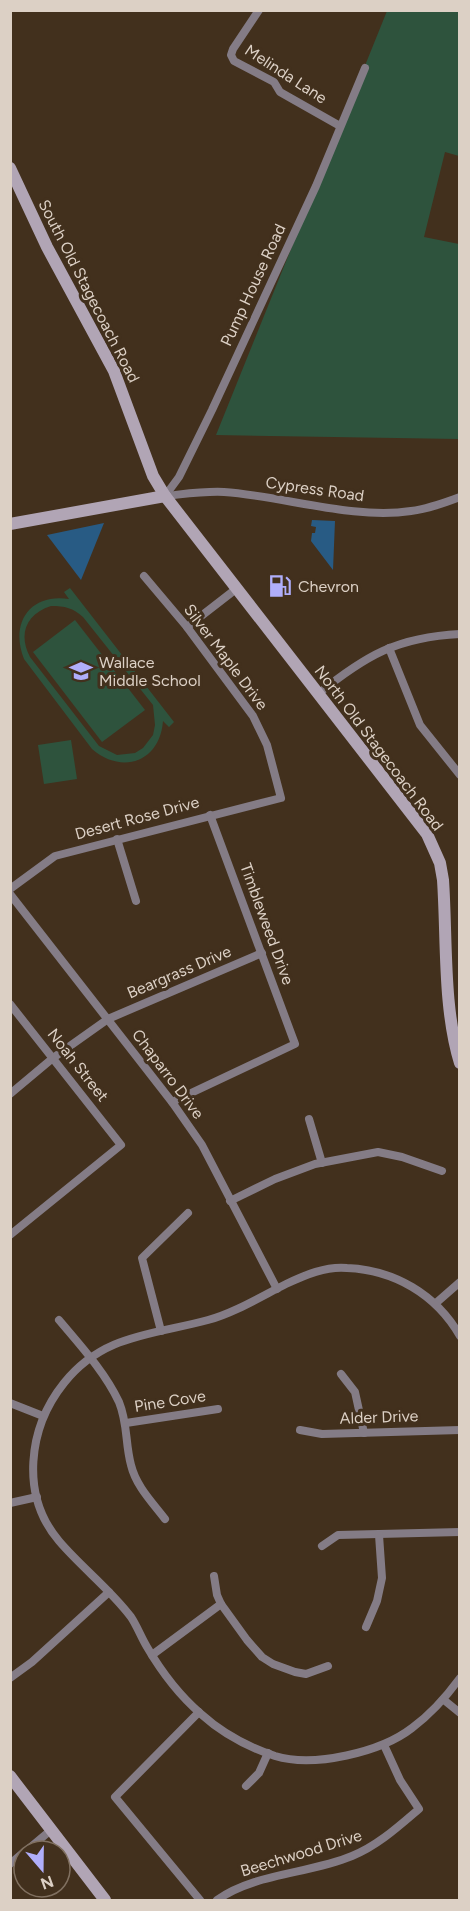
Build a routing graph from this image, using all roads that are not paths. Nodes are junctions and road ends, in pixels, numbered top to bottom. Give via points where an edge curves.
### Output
1 (259, 10) edge
2 (365, 68) dead end
3 (340, 126) junction
4 (10, 168) edge
5 (165, 496) junction
6 (459, 497) edge
7 (10, 524) edge
8 (144, 576) dead end
9 (236, 589) junction
10 (187, 627) junction
11 (459, 634) edge
12 (389, 648) junction
13 (318, 694) junction
14 (459, 775) edge
15 (281, 798) joint
16 (210, 815) junction
17 (117, 839) junction
18 (10, 892) edge
19 (136, 901) dead end
20 (262, 953) junction
21 (10, 1004) edge
22 (108, 1019) junction
23 (53, 1059) junction
24 (459, 1063) edge
25 (10, 1094) edge
26 (172, 1102) junction
27 (309, 1119) dead end
28 (322, 1163) junction
29 (442, 1171) dead end
30 (230, 1201) junction
31 (188, 1213) dead end
32 (10, 1235) edge
33 (459, 1282) edge
34 (277, 1288) junction
35 (436, 1303) junction
36 (59, 1320) dead end
37 (161, 1331) junction
38 (459, 1336) edge
39 (90, 1357) junction
40 (341, 1374) dead end
41 (10, 1403) edge
42 (218, 1409) dead end
43 (43, 1416) junction
44 (126, 1424) junction
45 (300, 1430) dead end
46 (459, 1430) edge
47 (364, 1432) junction
48 (38, 1497) junction
49 (10, 1503) edge
50 (165, 1519) dead end
51 (459, 1532) edge
52 (379, 1535) junction
53 (322, 1546) dead end
54 (214, 1576) dead end
55 (109, 1592) junction
56 (221, 1604) junction
57 (366, 1627) dead end
58 (152, 1655) junction
59 (328, 1666) dead end
60 (10, 1678) edge
61 (459, 1678) edge
62 (444, 1700) junction
63 (199, 1712) junction
64 (459, 1713) edge
65 (384, 1745) junction
66 (268, 1753) junction
67 (10, 1776) edge
68 (246, 1786) dead end
69 (51, 1830) junction
70 (40, 1839) edge
71 (105, 1900) edge
72 (200, 1900) edge
73 (217, 1900) edge

1 - 3 street, Melinda Lane via 232,49 234,61 274,82 280,92
2 - 3 street, Pump House Road
3 - 5 street, Pump House Road via 212,410 179,477
4 - 5 street, South Old Stagecoach Road via 47,247 114,371 153,476
5 - 6 street, Cypress Road via 224,492 380,513 411,512
5 - 7 street
5 - 9 street, North Old Stagecoach Road
8 - 10 street, Silver Maple Drive
9 - 10 street
9 - 13 street, North Old Stagecoach Road
10 - 15 street, Silver Maple Drive via 253,716 267,745
11 - 12 street via 423,638
12 - 13 street via 350,668
12 - 14 street via 420,725
13 - 24 street, North Old Stagecoach Road via 421,825 437,856 443,880 450,1014
15 - 16 street, Desert Rose Drive
16 - 17 street, Desert Rose Drive
16 - 20 street, Timbleweed Drive
17 - 18 street, Desert Rose Drive via 55,856
17 - 19 street
18 - 22 street, Chaparro Drive
20 - 22 street, Beargrass Drive
20 - 26 street, Timbleweed Drive via 295,1044
21 - 23 street, Noah Street
22 - 23 street, Beargrass Drive
22 - 26 street, Chaparro Drive
23 - 25 street
23 - 32 street, Noah Street via 121,1145
26 - 30 street, Chaparro Drive via 202,1145
27 - 28 street
28 - 29 street via 378,1152
28 - 30 street via 275,1179
30 - 34 street, Chaparro Drive
31 - 37 street via 142,1258
33 - 35 street
34 - 35 street via 310,1273 345,1267 409,1284
34 - 37 street via 211,1319
35 - 38 street
36 - 39 street
37 - 39 street via 125,1339
39 - 43 street via 65,1381
39 - 44 street via 118,1401
40 - 47 street via 355,1392
41 - 43 street
42 - 44 street, Pine Cove
43 - 48 street via 32,1479
44 - 50 street via 136,1481
45 - 47 street, Alder Drive via 322,1434
46 - 47 street, Alder Drive
48 - 49 street
48 - 55 street via 42,1513 58,1540
51 - 52 street
52 - 53 street via 338,1535
52 - 57 street via 382,1578
54 - 56 street
55 - 58 street via 132,1618
55 - 60 street
56 - 58 street
56 - 59 street via 254,1649 273,1664 306,1674
58 - 63 street
61 - 62 street
62 - 64 street
62 - 65 street via 412,1729
63 - 66 street via 218,1728
63 - 72 street via 115,1797
65 - 66 street via 352,1755 315,1759
65 - 73 street, Beechwood Drive via 419,1809 373,1846 350,1857 248,1885
66 - 68 street via 259,1773
67 - 69 street
69 - 70 street
69 - 71 street

